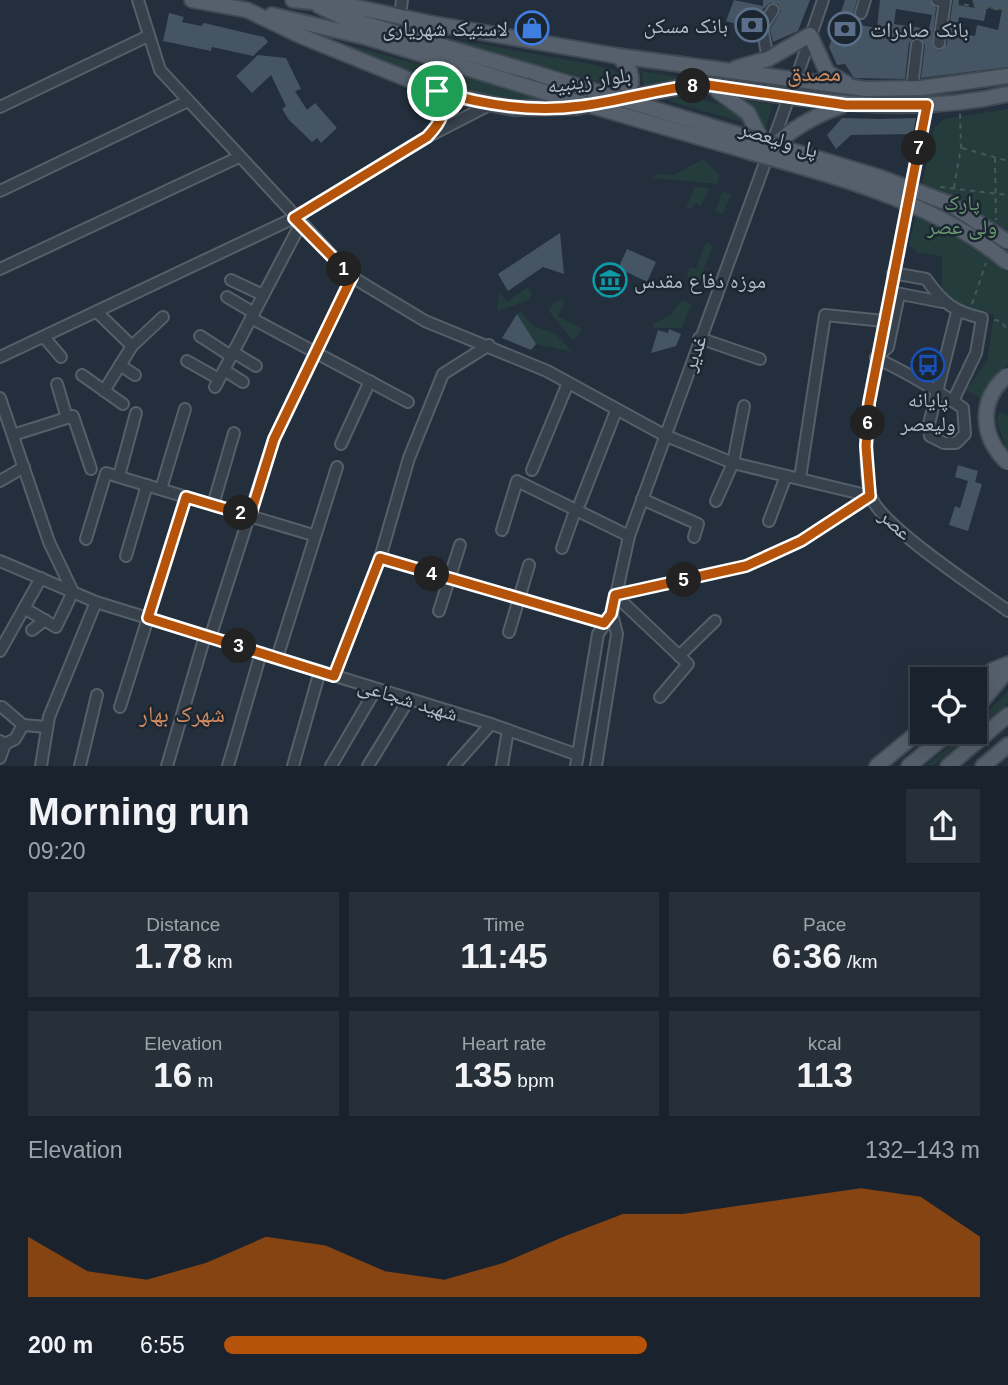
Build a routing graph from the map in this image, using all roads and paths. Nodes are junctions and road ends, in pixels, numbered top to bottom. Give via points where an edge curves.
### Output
1 (138, 0) edge
2 (192, 0) edge
3 (293, 0) edge
4 (402, 0) edge
5 (823, 0) edge
6 (829, 0) edge
7 (865, 0) edge
8 (994, 0) edge
9 (941, 1) edge
10 (313, 3) junction
11 (247, 10) junction
12 (773, 10) dead end
13 (992, 10) junction
14 (1008, 11) edge
15 (861, 13) dead end
16 (400, 16) junction
17 (810, 35) junction
18 (148, 36) junction
19 (939, 43) dead end
20 (917, 45) dead end
21 (618, 56) junction
22 (768, 59) junction
23 (728, 71) junction
24 (1008, 76) edge
25 (796, 79) junction
26 (708, 85) junction
27 (857, 88) junction
28 (912, 89) junction
29 (437, 91) junction
30 (1008, 94) edge
31 (789, 97) junction
32 (188, 101) junction
33 (959, 101) junction
34 (601, 103) junction
35 (491, 104) junction
36 (846, 105) junction
37 (927, 105) junction
38 (0, 107) edge
39 (427, 137) junction
40 (961, 147) junction
41 (767, 151) junction
42 (239, 157) junction
43 (1008, 161) edge
44 (934, 187) dead end
45 (954, 188) junction
46 (0, 191) edge
47 (1008, 195) edge
48 (297, 221) junction
49 (1008, 242) edge
50 (1008, 263) edge
51 (0, 269) edge
52 (893, 273) junction
53 (352, 277) junction
54 (232, 280) dead end
55 (895, 293) junction
56 (263, 295) junction
57 (226, 297) dead end
58 (942, 302) junction
59 (957, 312) junction
60 (98, 313) junction
61 (252, 315) junction
62 (163, 317) dead end
63 (982, 318) junction
64 (884, 321) junction
65 (1008, 330) edge
66 (200, 336) dead end
67 (44, 337) junction
68 (699, 338) junction
69 (489, 345) junction
70 (132, 346) junction
71 (316, 352) junction
72 (232, 354) junction
73 (0, 357) edge
74 (61, 357) dead end
75 (876, 358) junction
76 (760, 359) dead end
77 (187, 361) dead end
78 (120, 365) junction
79 (256, 366) dead end
80 (82, 375) dead end
81 (135, 375) dead end
82 (1008, 375) edge
83 (219, 379) junction
84 (243, 382) dead end
85 (370, 382) junction
86 (568, 383) junction
87 (57, 384) dead end
88 (104, 391) junction
89 (938, 394) junction
90 (0, 401) edge
91 (953, 401) junction
92 (408, 402) dead end
93 (123, 404) dead end
94 (744, 406) dead end
95 (185, 409) dead end
96 (616, 411) junction
97 (136, 413) dead end
98 (67, 418) junction
99 (234, 433) dead end
100 (13, 435) junction
101 (664, 435) junction
102 (341, 444) dead end
103 (733, 463) junction
104 (1008, 463) edge
105 (23, 467) junction
106 (337, 467) dead end
107 (91, 469) dead end
108 (532, 470) dead end
109 (786, 476) junction
110 (119, 477) junction
111 (800, 478) junction
112 (0, 481) edge
113 (148, 485) junction
114 (162, 489) junction
115 (870, 496) junction
116 (186, 497) junction
117 (642, 499) junction
118 (716, 501) dead end
119 (213, 505) junction
120 (578, 507) junction
121 (250, 516) junction
122 (769, 522) dead end
123 (502, 530) dead end
124 (313, 535) junction
125 (629, 536) junction
126 (694, 537) dead end
127 (86, 539) dead end
128 (460, 545) dead end
129 (562, 548) dead end
130 (126, 556) dead end
131 (380, 558) junction
132 (0, 561) edge
133 (529, 565) dead end
134 (41, 578) junction
135 (449, 579) junction
136 (73, 592) junction
137 (615, 595) junction
138 (519, 597) junction
139 (96, 602) junction
140 (24, 608) junction
141 (439, 611) dead end
142 (1008, 611) edge
143 (148, 618) junction
144 (608, 619) junction
145 (45, 621) junction
146 (715, 621) dead end
147 (32, 630) dead end
148 (509, 632) dead end
149 (208, 637) junction
150 (0, 651) edge
151 (261, 653) junction
152 (679, 656) junction
153 (277, 658) junction
154 (1008, 663) edge
155 (1008, 670) edge
156 (320, 671) junction
157 (987, 675) edge
158 (334, 676) junction
159 (376, 689) junction
160 (97, 695) dead end
161 (987, 695) edge
162 (660, 697) dead end
163 (409, 699) junction
164 (2, 706) dead end
165 (120, 707) dead end
166 (1008, 715) edge
167 (491, 724) junction
168 (23, 725) junction
169 (47, 727) junction
170 (508, 730) junction
171 (910, 739) edge
172 (3, 742) edge
173 (935, 744) edge
174 (1008, 745) edge
175 (0, 758) edge
176 (577, 760) edge
177 (41, 765) edge
178 (80, 765) edge
179 (167, 765) edge
180 (228, 765) edge
181 (293, 765) edge
182 (331, 765) edge
183 (368, 765) edge
184 (454, 765) edge
185 (502, 765) edge
186 (596, 765) edge
187 (877, 765) edge
188 (909, 765) edge
189 (948, 765) edge
190 (984, 765) edge

1 - 18 street
2 - 11 main road, بلوار زینبیه
3 - 10 main road, بلوار زینبیه
4 - 16 street
5 - 17 street
6 - 17 street
7 - 15 street
8 - 13 path
9 - 13 path
9 - 19 street
10 - 16 main road, بلوار زینبیه
10 - 49 main road, پل ولیعصر, bridge via 342,17 879,177 948,203
11 - 29 main road, بلوار زینبیه
11 - 50 main road, پل ولیعصر, bridge via 365,37 884,194 976,238
12 - 22 street via 762,27
13 - 14 path
16 - 21 main road, بلوار زینبیه
17 - 22 main road
17 - 25 street
17 - 27 main road via 827,72
18 - 32 street via 160,70
18 - 38 street
20 - 28 street
21 - 23 main road, بلوار زینبیه
21 - 34 main road via 630,68 631,84
22 - 23 main road
23 - 25 main road, بلوار زینبیه
24 - 28 main road, بلوار زینبیه
25 - 27 main road, بلوار زینبیه
25 - 31 main road
26 - 31 main road, بلوار زینبیه
26 - 34 main road, بلوار زینبیه
26 - 41 main road via 748,113
27 - 28 main road, بلوار زینبیه
29 - 35 main road, بلوار زینبیه
29 - 39 street via 444,109 442,120
30 - 33 main road, بلوار زینبیه
31 - 36 main road, بلوار زینبیه
31 - 41 street, غدیر
32 - 42 street
32 - 46 street
33 - 37 main road, بلوار زینبیه
33 - 40 path
34 - 35 main road, بلوار زینبیه via 537,108
35 - 39 street
36 - 37 main road, بلوار زینبیه
36 - 41 main road via 812,117
37 - 52 street, عصر
39 - 48 street
40 - 43 path
40 - 45 path
41 - 68 street, غدیر
42 - 48 street
42 - 51 street
44 - 45 path
45 - 47 path
48 - 53 street
48 - 56 street
48 - 60 street
52 - 55 street, عصر
52 - 58 street via 926,279
53 - 69 street via 425,321
53 - 71 street
54 - 56 street
55 - 58 street
55 - 64 street, عصر
55 - 75 street via 888,347
56 - 61 street
57 - 61 street
58 - 59 street
59 - 63 street
59 - 89 street
60 - 67 street
60 - 70 street
61 - 71 street
61 - 72 street
62 - 70 street
63 - 65 path via 1000,321
63 - 91 street via 976,353
64 - 75 street, عصر
64 - 111 street via 825,316
66 - 72 street
67 - 73 street
67 - 74 street
68 - 76 street
68 - 101 street, غدیر
69 - 86 street
69 - 131 street via 443,374 409,457
70 - 78 street
71 - 85 street
71 - 121 street via 274,439
72 - 79 street
72 - 83 street
75 - 89 street
75 - 115 street, عصر via 866,446
77 - 83 street
78 - 81 street
78 - 88 street
80 - 88 street
82 - 104 main road, bridge via 990,396 985,417 988,436
83 - 84 street
85 - 92 street
85 - 102 street
86 - 96 street
86 - 108 street
87 - 98 street
88 - 93 street
89 - 91 street
89 - 91 street via 930,436 944,443 956,443 965,434 962,408
90 - 100 street
94 - 103 street
95 - 114 street
96 - 101 street
96 - 120 street
97 - 110 street
98 - 100 street
98 - 107 street via 73,416
99 - 119 street
100 - 105 street
101 - 103 street
101 - 117 street, غدیر
103 - 109 street
103 - 118 street
105 - 112 street
105 - 136 street via 49,542
106 - 124 street
109 - 111 street
109 - 122 street
110 - 113 street
110 - 127 street via 106,472
111 - 115 street
113 - 114 street
113 - 130 street
114 - 116 street
115 - 137 street via 801,541 746,566
115 - 142 street, عصر via 892,524
116 - 119 street
116 - 143 street
117 - 125 street, غدیر
117 - 126 street via 698,524
119 - 121 street
120 - 123 street via 517,481
120 - 125 street
120 - 129 street
121 - 124 street
121 - 149 street
124 - 153 street
125 - 137 street, غدیر
128 - 135 street
131 - 135 street
131 - 158 street
132 - 134 street, شهید شجاعی
133 - 138 street
134 - 136 street, شهید شجاعی
134 - 140 street
135 - 138 street
135 - 141 street
136 - 139 street, شهید شجاعی
136 - 145 street via 56,627
137 - 144 street, غدیر
137 - 152 street
138 - 144 street
138 - 148 street
139 - 143 street, شهید شجاعی
139 - 169 street
140 - 145 street
140 - 150 street
143 - 149 street, شهید شجاعی
143 - 165 street
144 - 176 street via 598,634
144 - 186 street via 617,634
145 - 147 street
146 - 152 street
149 - 151 street, شهید شجاعی
149 - 179 street
151 - 153 street, شهید شجاعی
151 - 180 street
152 - 162 street via 688,664
153 - 156 street, شهید شجاعی
154 - 157 main road
155 - 161 main road
156 - 158 street, شهید شجاعی
156 - 181 street
158 - 159 street, شهید شجاعی
159 - 163 street, شهید شجاعی
159 - 182 street
160 - 178 street
163 - 167 street, شهید شجاعی
163 - 183 street
164 - 168 street
166 - 189 main road
167 - 170 street, شهید شجاعی
167 - 184 street
168 - 169 street
168 - 172 street via 15,738
169 - 177 street
170 - 176 street, شهید شجاعی
170 - 185 street
171 - 187 main road
172 - 175 street
173 - 188 main road
174 - 190 main road

